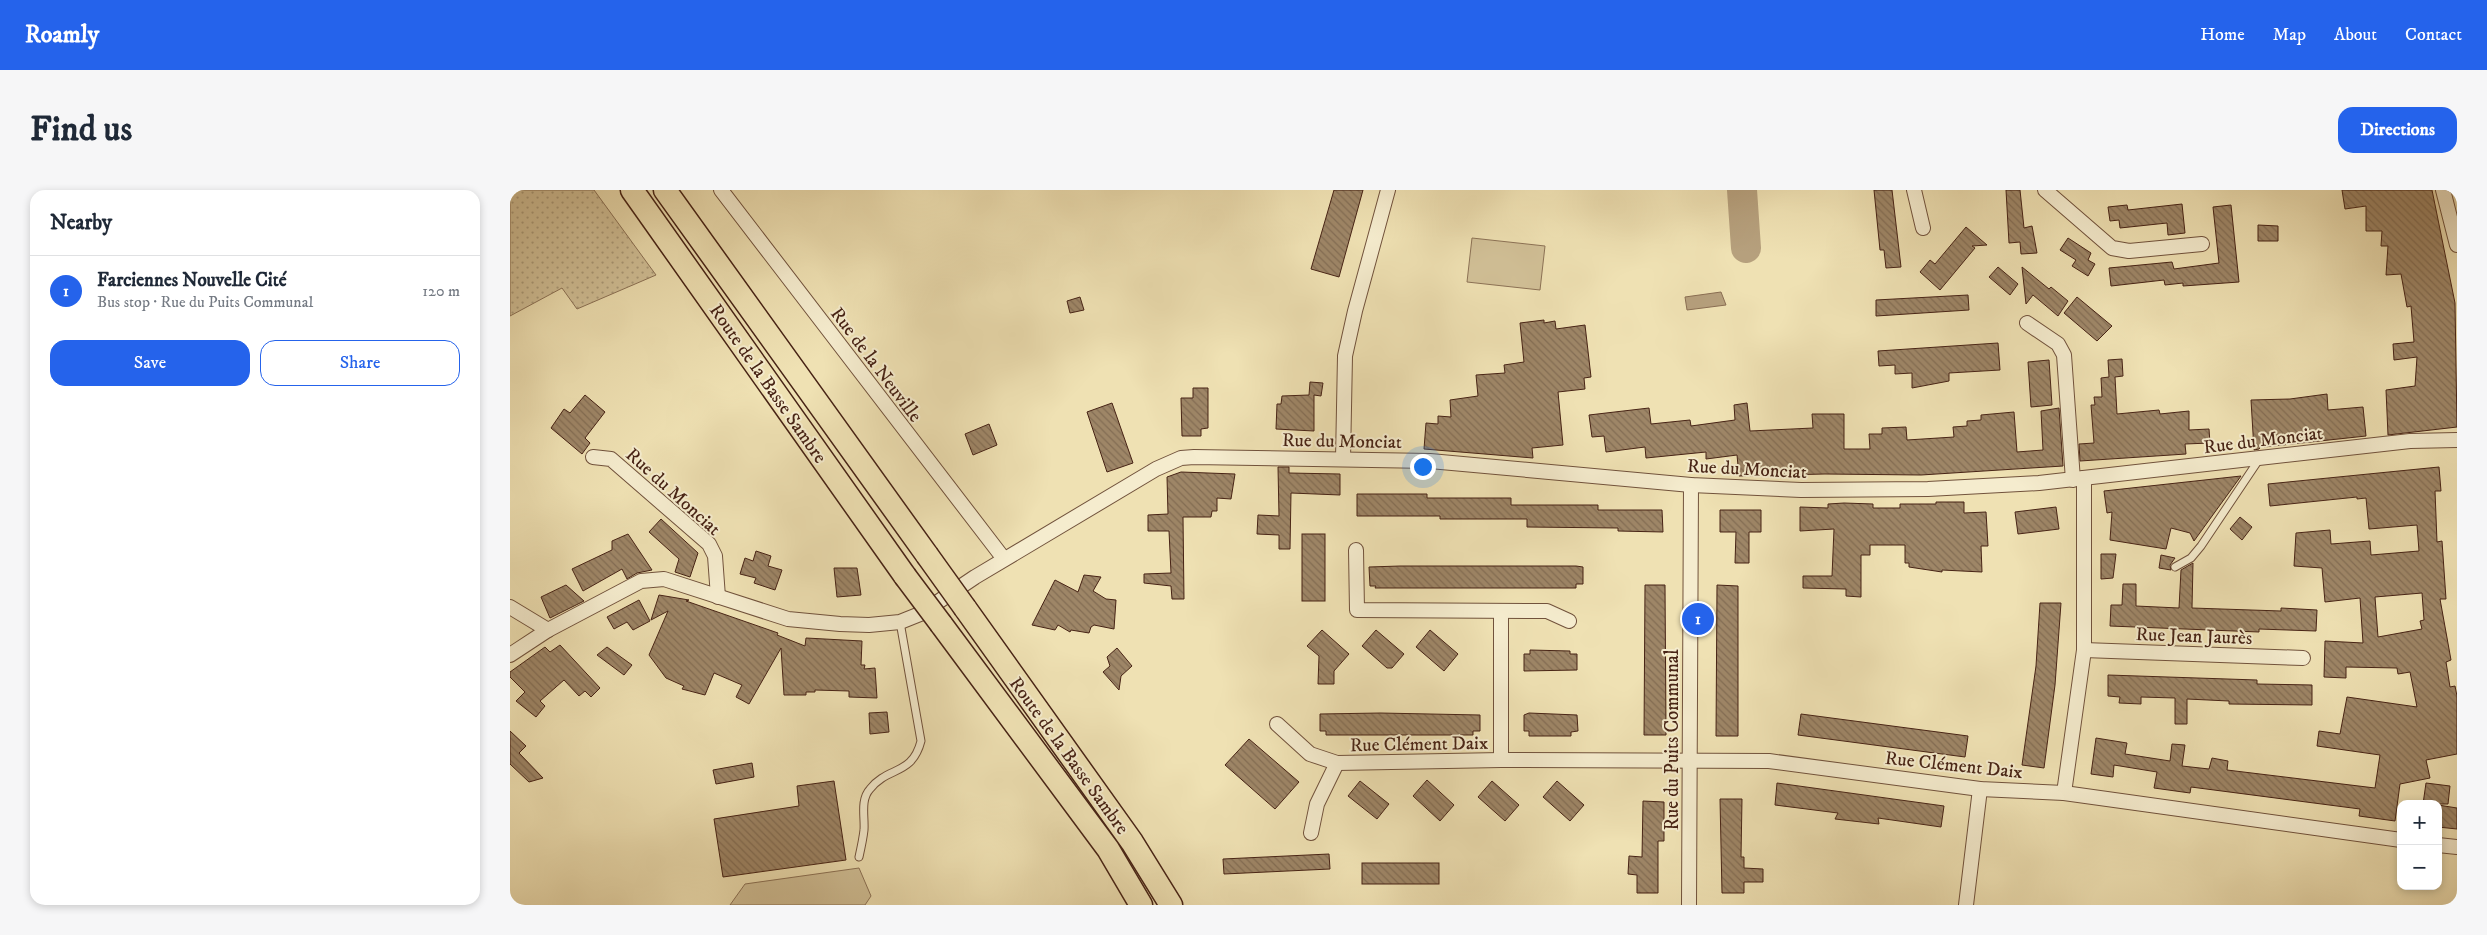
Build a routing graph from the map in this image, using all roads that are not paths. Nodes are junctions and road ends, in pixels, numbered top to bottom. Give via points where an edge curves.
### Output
1 (632, 190) edge
2 (665, 190) edge
3 (722, 190) edge
4 (1388, 190) edge
5 (1914, 190) edge
6 (2045, 190) edge
7 (2444, 190) edge
8 (1923, 228) dead end
9 (2202, 244) dead end
10 (2457, 245) edge
11 (2027, 323) dead end
12 (2457, 440) edge
13 (593, 457) dead end
14 (2261, 457) junction
15 (1343, 458) junction
16 (2079, 479) junction
17 (1691, 485) junction
18 (1356, 550) dead end
19 (1004, 559) junction
20 (2175, 567) dead end
21 (718, 597) junction
22 (510, 606) edge
23 (1501, 611) junction
24 (1569, 621) dead end
25 (900, 622) junction
26 (548, 630) junction
27 (2084, 650) junction
28 (510, 655) edge
29 (2303, 658) dead end
30 (1277, 724) dead end
31 (1501, 760) junction
32 (1690, 762) junction
33 (1337, 763) junction
34 (1980, 789) junction
35 (2064, 793) junction
36 (1310, 833) dead end
37 (2397, 839) edge
38 (2442, 845) edge
39 (2457, 847) edge
40 (859, 857) dead end
41 (1141, 905) edge
42 (1171, 905) edge
43 (1689, 905) edge
44 (1966, 905) edge

1 - 41 highway, Route de la Basse Sambre, bridge via 905,576 1108,849
2 - 42 highway, Route de la Basse Sambre, bridge via 1132,842
3 - 19 street, Rue de la Neuville
4 - 15 street via 1345,356
5 - 8 street
6 - 9 street via 2112,248 2128,251
7 - 10 street
11 - 16 street via 2058,344 2064,355
12 - 14 street, Rue du Monciat via 2410,441
13 - 21 street, Rue du Monciat via 611,459 709,544 714,556
14 - 16 street, Rue du Monciat
14 - 20 lane via 2201,546 2191,558
15 - 17 street, Rue du Monciat via 1430,461
15 - 19 street, Rue du Monciat via 1181,458 1156,469
16 - 17 street, Rue du Monciat via 1919,489 1801,490
16 - 27 street
17 - 32 street, Rue du Puits Communal
18 - 23 street via 1357,610
19 - 25 street, Rue du Monciat via 920,614
21 - 25 street, Rue du Monciat via 788,619 816,623 869,625
21 - 26 street, Rue du Monciat via 664,579 641,581
22 - 26 street
23 - 24 street via 1548,611
23 - 31 street, Rue Clément Daix
25 - 40 lane via 921,741 918,752 908,765 879,780 868,790 863,808 864,830
26 - 28 street, Rue du Monciat
27 - 29 street, Rue Jean Jaurès
27 - 35 street
30 - 33 street, Rue Clément Daix via 1310,754
31 - 32 street, Rue Clément Daix
31 - 33 street, Rue Clément Daix
32 - 34 street, Rue Clément Daix via 1769,760
32 - 43 street, Rue du Puits Communal
33 - 36 street, Rue Clément Daix via 1317,804
34 - 35 street, Rue Clément Daix
34 - 44 street
35 - 37 street, Rue Clément Daix
38 - 39 street

